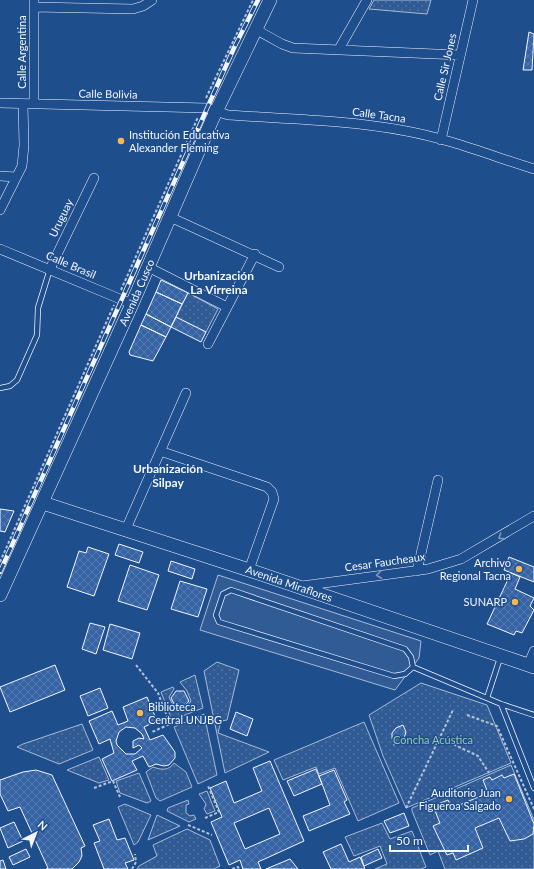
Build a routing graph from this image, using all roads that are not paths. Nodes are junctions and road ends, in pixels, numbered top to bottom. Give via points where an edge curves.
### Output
1 (152, 0) edge
2 (270, 0) edge
3 (367, 0) edge
4 (473, 0) edge
5 (34, 4) edge
6 (255, 29) junction
7 (339, 49) junction
8 (460, 55) junction
9 (0, 103) edge
10 (23, 104) junction
11 (34, 104) junction
12 (216, 111) junction
13 (441, 140) junction
14 (534, 169) edge
15 (0, 176) edge
16 (16, 177) junction
17 (94, 178) dead end
18 (0, 210) edge
19 (170, 217) junction
20 (0, 249) edge
21 (255, 254) junction
22 (148, 267) junction
23 (280, 267) dead end
24 (50, 269) junction
25 (132, 304) junction
26 (227, 307) junction
27 (208, 344) dead end
28 (0, 388) edge
29 (186, 392) dead end
30 (160, 451) junction
31 (438, 480) dead end
32 (43, 503) junction
33 (534, 516) edge
34 (126, 529) junction
35 (250, 570) junction
36 (417, 571) junction
37 (299, 587) junction
38 (3, 591) edge
39 (0, 608) edge
40 (534, 651) edge
41 (501, 656) junction
42 (531, 666) edge
43 (413, 667) junction
44 (487, 698) junction
45 (501, 704) junction
46 (534, 715) edge
47 (534, 788) edge

1 - 5 street via 133,9
2 - 6 main road, Avenida Cusco
3 - 7 street
4 - 8 street, Calle Sir Jones
5 - 11 street, Calle Argentina
6 - 7 street via 293,48
6 - 12 main road, Avenida Cusco
7 - 8 street
8 - 13 street, Calle Sir Jones
9 - 10 street, Calle Bolivia
10 - 11 street, Calle Bolivia
10 - 16 street, Calle Argentina via 22,166
11 - 12 street, Calle Bolivia via 202,108
12 - 13 street, Calle Tacna via 228,115 375,126
12 - 19 main road, Avenida Cusco
13 - 14 street, Calle Tacna
15 - 16 street
16 - 18 street, Calle Argentina
17 - 24 street, Uruguay
19 - 21 street
19 - 22 main road, Avenida Cusco
20 - 24 street, Calle Brasil
21 - 23 street
21 - 26 street
22 - 25 main road, Avenida Cusco
22 - 26 street
24 - 25 street, Calle Brasil
24 - 28 lane via 38,308 36,335 17,380 10,386
25 - 32 main road, Avenida Cusco
26 - 27 street
29 - 30 street
30 - 34 street
30 - 35 street via 267,487 272,492 274,499
31 - 36 street
32 - 34 main road, Avenida Miraflores
32 - 38 main road, Avenida Cusco
33 -> 36 street, Cesar Faucheaux via 461,559
34 - 35 main road, Avenida Miraflores
35 - 37 main road, Avenida Miraflores
36 -> 37 street, Cesar Faucheaux
37 - 41 main road, Avenida Miraflores
38 - 39 main road, Avenida Cusco
40 - 42 street
41 - 42 main road, Avenida Miraflores
41 - 44 lane
43 - 43 lane via 411,657 405,649 231,590 223,594 216,614 219,622 394,676 404,674
43 - 44 lane
44 - 45 lane
45 - 46 lane
45 - 47 lane

